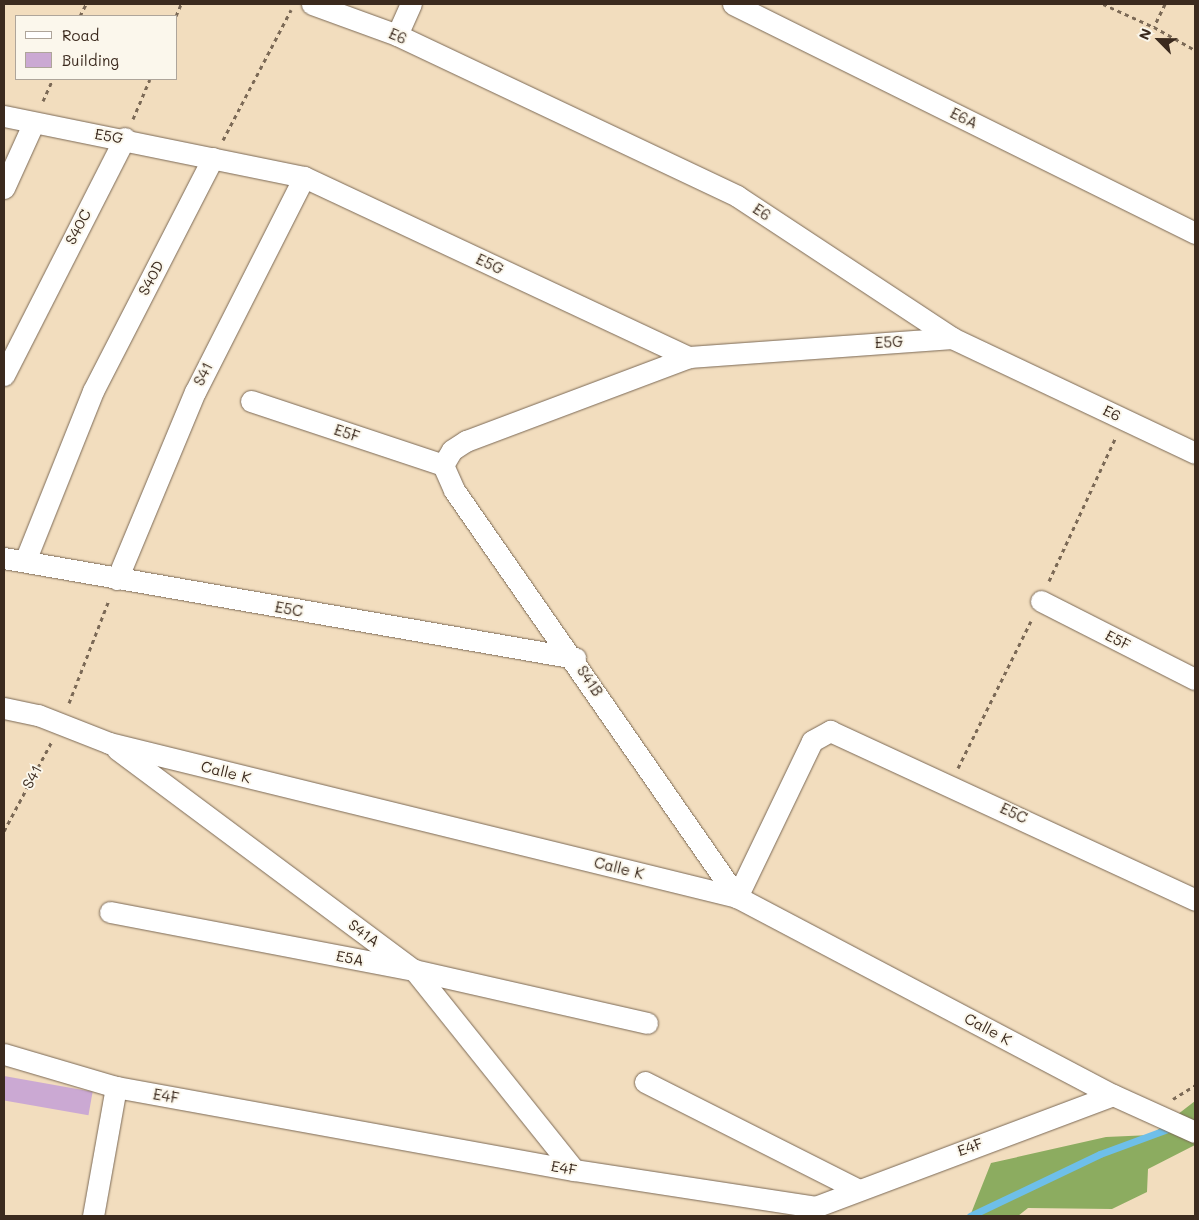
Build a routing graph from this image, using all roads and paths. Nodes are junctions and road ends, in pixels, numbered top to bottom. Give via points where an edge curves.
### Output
1 (295, 4) edge
2 (312, 4) edge
3 (411, 4) edge
4 (733, 4) edge
5 (1103, 4) edge
6 (1165, 4) edge
7 (1154, 27) junction
8 (397, 35) junction
9 (1195, 50) edge
10 (150, 80) edge
11 (4, 116) edge
12 (33, 124) junction
13 (125, 138) junction
14 (213, 158) junction
15 (304, 177) junction
16 (4, 188) edge
17 (1195, 233) edge
18 (952, 338) junction
19 (690, 357) junction
20 (4, 375) edge
21 (251, 401) dead end
22 (1195, 453) edge
23 (443, 464) junction
24 (4, 558) edge
25 (25, 561) junction
26 (117, 579) junction
27 (1041, 601) dead end
28 (575, 658) junction
29 (1195, 679) edge
30 (4, 708) edge
31 (61, 724) junction
32 (109, 743) junction
33 (4, 831) edge
34 (737, 897) junction
35 (1195, 900) edge
36 (110, 912) dead end
37 (414, 970) junction
38 (647, 1023) dead end
39 (6, 1053) edge
40 (645, 1082) dead end
41 (116, 1086) junction
42 (1113, 1095) junction
43 (1187, 1127) edge
44 (574, 1170) junction
45 (858, 1189) junction
46 (819, 1212) edge
47 (93, 1216) edge

1 - 14 path
2 - 8 street, E6
3 - 8 street
4 - 17 street, E6A
5 - 7 path
6 - 7 path
7 - 9 path
8 - 18 street, E6 via 737,196
10 - 13 path
11 - 12 street, E5G
12 - 13 street, E5G
12 - 16 street
13 - 14 street, E5G
13 - 20 street, S40C
14 - 15 street, E5G
14 - 25 street, S40D via 93,391
15 - 19 street, E5G
15 - 26 street, S41 via 194,392
18 - 19 street, E5G
18 - 22 street, E6
19 - 23 street via 537,418 466,441 452,450
21 - 23 street, E5F
23 - 28 street, S41B via 454,490
24 - 25 street, E5C
25 - 26 street, E5C
26 - 28 street, E5C
26 - 31 path, S41
27 - 29 street, E5F
28 - 34 street, S41B
30 - 31 street, Calle K
31 - 32 street, Calle K
31 - 33 path, S41
32 - 34 street, Calle K
32 - 37 street, S41A
34 - 35 street, E5C via 812,741 830,731
34 - 42 street, Calle K
36 - 37 street, E5A
37 - 38 street, E5A
37 - 44 street, S41A
39 - 41 street, E4F
40 - 45 street
41 - 44 street, E4F
41 - 47 street
42 - 43 street, Calle K
42 - 45 street, E4F
44 - 46 street, E4F
45 - 46 street, E4F

